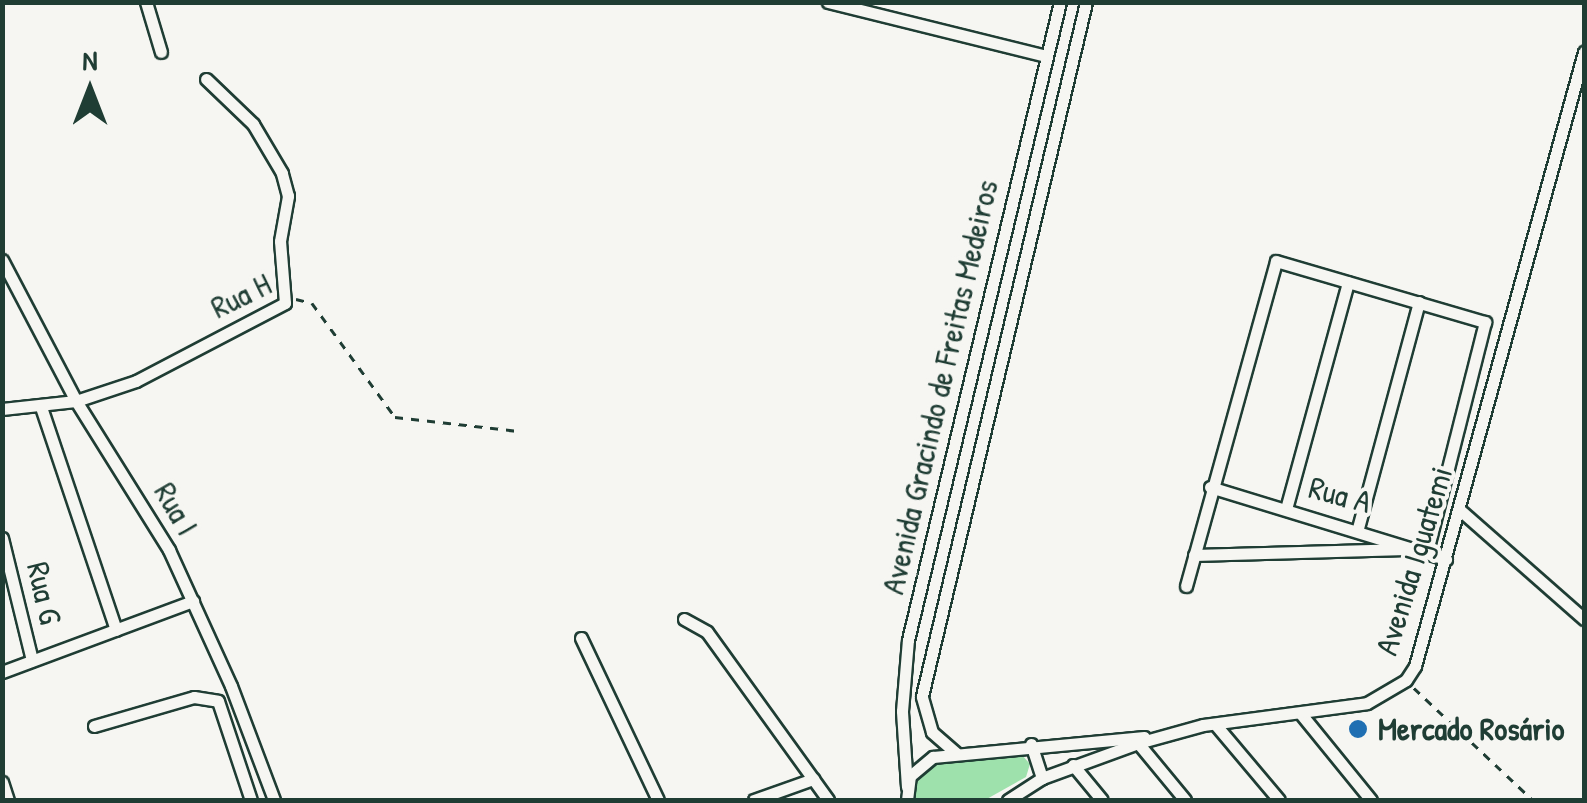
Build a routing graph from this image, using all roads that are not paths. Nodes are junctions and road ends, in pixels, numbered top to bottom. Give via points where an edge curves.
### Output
1 (146, 2) edge
2 (828, 2) edge
3 (1060, 2) edge
4 (1086, 2) edge
5 (161, 52) dead end
6 (1584, 52) edge
7 (1046, 56) junction
8 (206, 79) dead end
9 (2, 260) edge
10 (1348, 282) junction
11 (1418, 302) junction
12 (76, 401) junction
13 (40, 407) junction
14 (2, 409) edge
15 (1210, 487) junction
16 (1286, 509) junction
17 (1460, 510) junction
18 (1358, 528) junction
19 (2, 538) edge
20 (1421, 551) junction
21 (1194, 555) junction
22 (1446, 559) junction
23 (1186, 586) dead end
24 (193, 601) junction
25 (684, 619) dead end
26 (1584, 619) edge
27 (116, 630) junction
28 (581, 638) dead end
29 (32, 660) junction
30 (2, 672) edge
31 (1301, 714) junction
32 (1216, 724) junction
33 (94, 726) dead end
34 (1158, 738) junction
35 (1138, 743) junction
36 (1031, 744) junction
37 (956, 753) junction
38 (1073, 766) junction
39 (813, 778) junction
40 (1042, 778) junction
41 (2, 782) edge
42 (907, 794) edge
43 (246, 799) edge
44 (8, 800) edge
45 (274, 800) edge
46 (658, 800) edge
47 (754, 800) edge
48 (828, 800) edge
49 (1009, 800) edge
50 (1102, 800) edge
51 (1184, 800) edge
52 (1279, 800) edge
53 (1371, 800) edge

1 - 5 street
2 - 7 street
3 - 7 street, Avenida Gracindo de Freitas Medeiros
4 - 37 street, Avenida Gracindo de Freitas Medeiros via 922,696 932,732
6 - 17 street, Avenida Iguatemi
7 - 42 street, Avenida Gracindo de Freitas Medeiros via 908,640 902,711
8 - 12 street, Rua H via 253,124 282,173 288,196 280,242 285,303 136,380
9 - 12 street, Rua I
10 - 11 street
10 - 15 street via 1282,260 1272,265
10 - 16 street
11 - 18 street
11 - 20 street via 1474,316 1486,328
12 - 13 street, Rua H
12 - 24 street, Rua I via 169,550
13 - 14 street, Rua H
13 - 27 street
15 - 16 street, Rua A
15 - 21 street
16 - 18 street, Rua A
17 - 22 street, Avenida Iguatemi
17 - 26 street
18 - 20 street, Rua A
19 - 29 street, Rua G
20 - 21 street, Rua A
20 - 22 street
21 - 23 street
22 - 31 street, Avenida Iguatemi via 1406,680 1367,702
24 - 27 street
24 - 45 street, Rua I
25 - 39 street via 707,632
27 - 29 street
28 - 46 street
29 - 30 street
31 - 32 street, Avenida Iguatemi
31 - 53 street
32 - 34 street, Avenida Iguatemi
32 - 52 street
33 - 43 street via 194,698 218,701
34 - 35 street, Avenida Iguatemi
34 - 36 street
35 - 38 street, Avenida Iguatemi
35 - 51 street
36 - 37 street
36 - 40 street
37 - 42 street via 919,764
38 - 40 street, Avenida Iguatemi
38 - 50 street
39 - 47 street
39 - 48 street
40 - 49 street, Avenida Iguatemi
41 - 44 street

